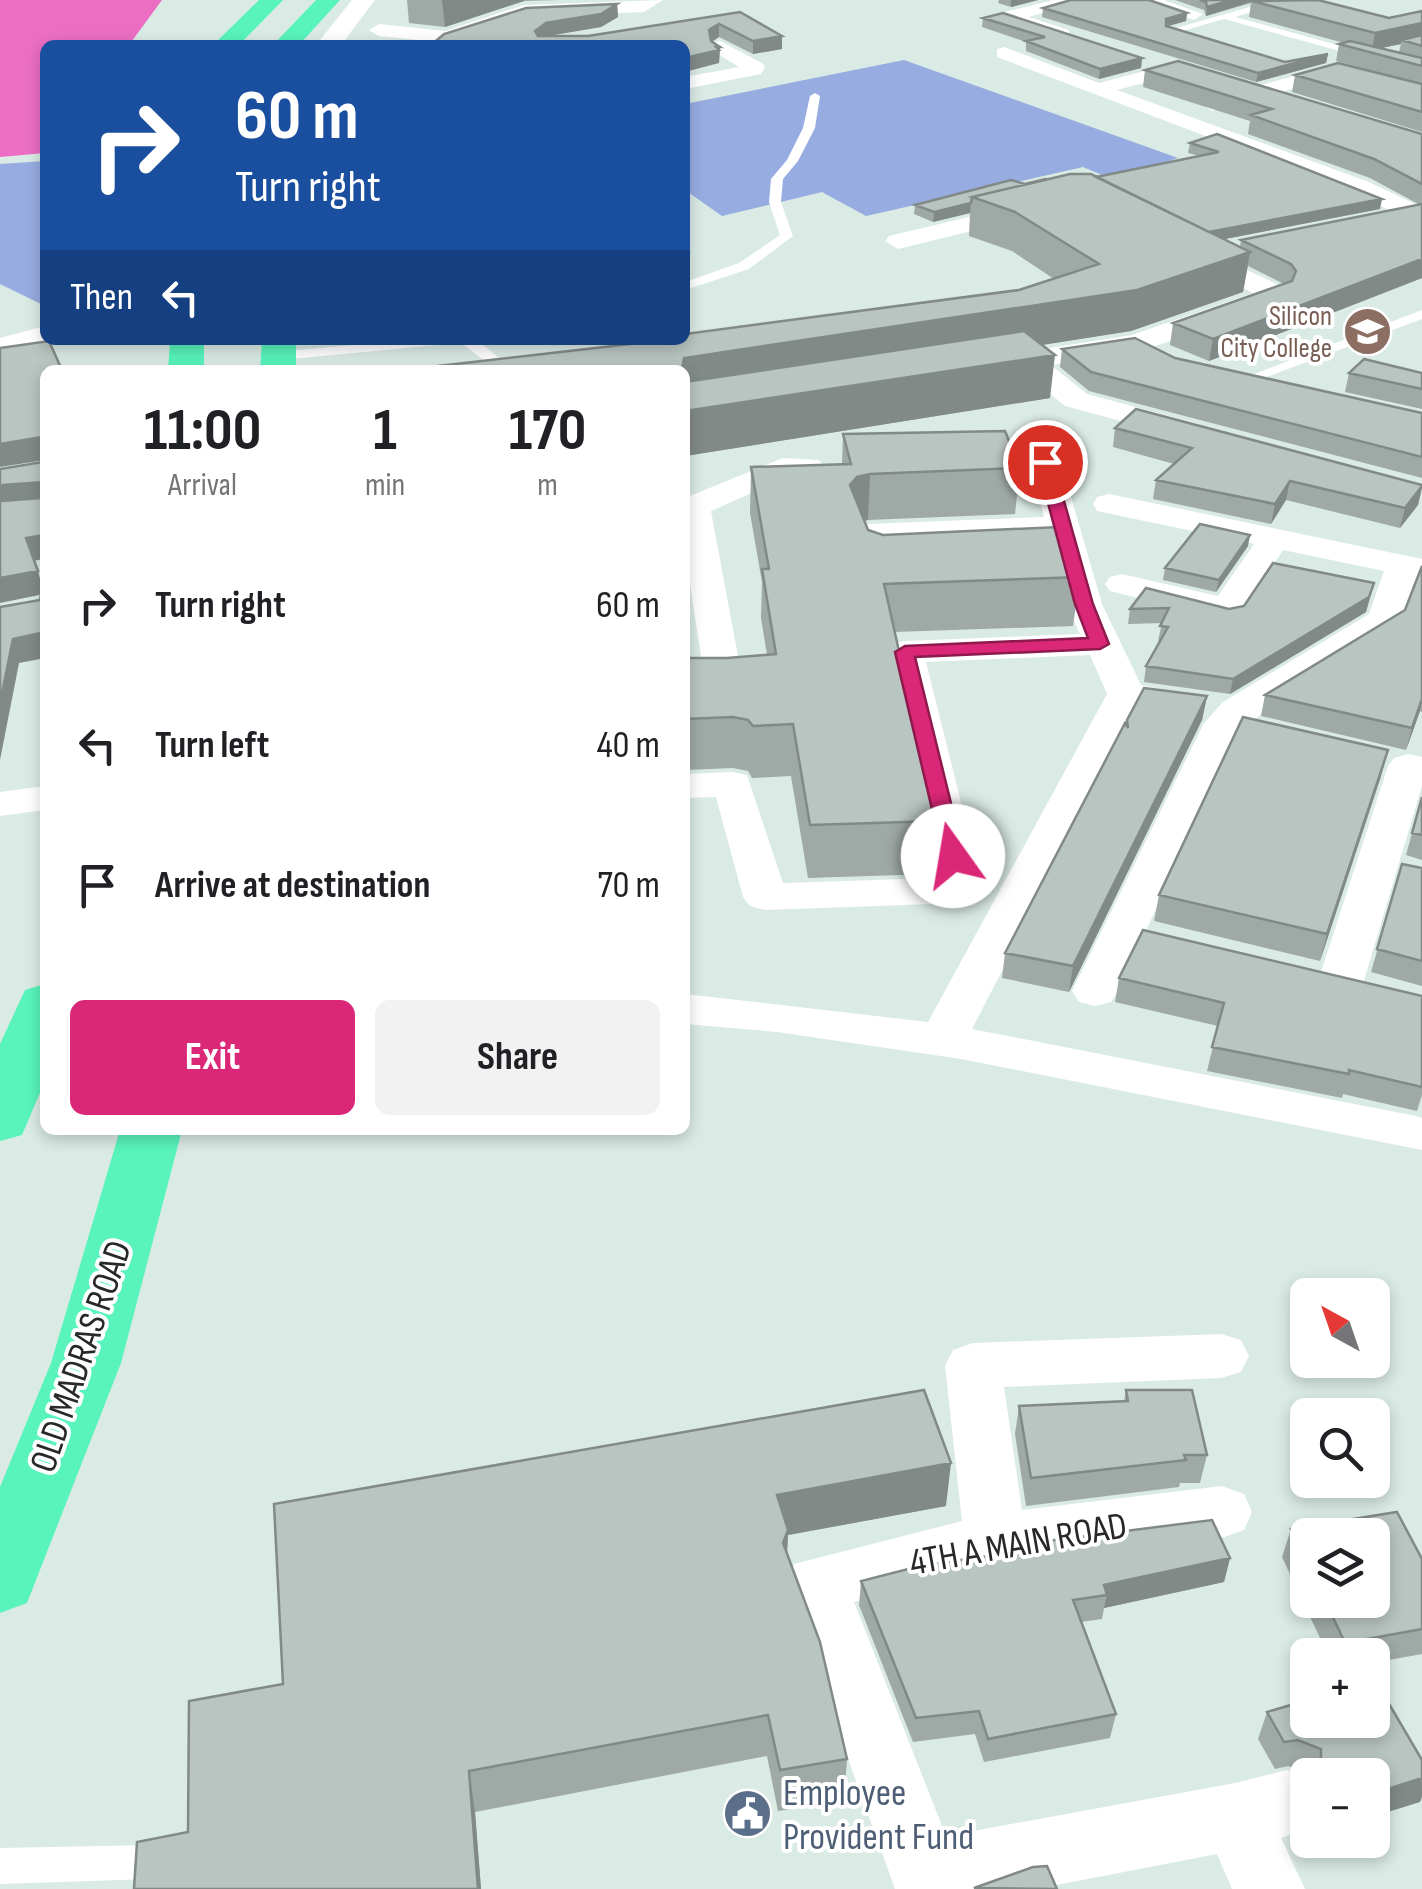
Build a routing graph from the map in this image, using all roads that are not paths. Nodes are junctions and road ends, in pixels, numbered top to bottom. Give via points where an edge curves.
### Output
1 (272, 0) edge
2 (329, 0) edge
3 (364, 0) edge
4 (654, 0) edge
5 (1143, 0) edge
6 (1066, 2) edge
7 (1267, 4) edge
8 (406, 13) dead end
9 (1194, 14) dead end
10 (1093, 15) edge
11 (1222, 16) junction
12 (379, 30) junction
13 (230, 40) edge
14 (290, 40) edge
15 (332, 40) edge
16 (366, 40) edge
17 (1086, 41) edge
18 (748, 42) edge
19 (1209, 42) edge
20 (1403, 49) edge
21 (1004, 53) dead end
22 (1142, 58) edge
23 (1377, 58) junction
24 (1332, 61) junction
25 (1306, 63) edge
26 (1179, 68) junction
27 (1422, 70) edge
28 (690, 81) edge
29 (1103, 92) junction
30 (1255, 92) junction
31 (1422, 95) edge
32 (815, 96) dead end
33 (1206, 106) edge
34 (1303, 106) edge
35 (1046, 205) edge
36 (1332, 232) edge
37 (1165, 238) edge
38 (898, 241) dead end
39 (1237, 249) edge
40 (1199, 256) junction
41 (690, 284) edge
42 (1422, 314) edge
43 (40, 337) edge
44 (1137, 343) junction
45 (392, 345) edge
46 (475, 345) edge
47 (0, 348) edge
48 (279, 355) edge
49 (1168, 359) edge
50 (1028, 361) junction
51 (500, 365) edge
52 (972, 370) edge
53 (1213, 374) edge
54 (1243, 381) junction
55 (1297, 393) edge
56 (1218, 438) edge
57 (933, 464) edge
58 (839, 466) edge
59 (1109, 504) dead end
60 (1063, 526) junction
61 (1274, 539) junction
62 (1072, 560) junction
63 (1034, 562) edge
64 (919, 567) edge
65 (1412, 568) edge
66 (1122, 584) dead end
67 (1100, 644) junction
68 (726, 694) edge
69 (1126, 694) junction
70 (1230, 716) junction
71 (1278, 736) edge
72 (1400, 764) edge
73 (690, 786) edge
74 (40, 799) edge
75 (0, 804) edge
76 (1377, 865) junction
77 (1422, 876) edge
78 (1123, 932) junction
79 (1170, 943) edge
80 (1339, 984) edge
81 (1095, 990) dead end
82 (690, 1010) edge
83 (24, 1033) edge
84 (943, 1038) junction
85 (0, 1120) edge
86 (1416, 1134) dead end
87 (150, 1135) edge
88 (1221, 1356) dead end
89 (1222, 1512) dead end
90 (995, 1540) junction
91 (0, 1578) edge
92 (150, 1862) edge
93 (0, 1866) edge
94 (928, 1882) edge
95 (1269, 1889) edge

1 - 13 highway
2 - 14 highway
3 - 15 street
4 - 12 street via 644,6 524,11 446,37
5 - 9 street
6 - 10 street
6 - 17 street via 1008,17
7 - 11 lane
8 - 12 street
11 - 19 lane via 1171,31
11 - 23 lane
12 - 16 street
18 - 28 street via 711,48 754,70
20 - 23 lane
21 - 29 street
22 - 26 street
23 - 24 lane
23 - 27 lane
24 - 25 lane
24 - 30 street
24 - 31 street
26 - 29 street
26 - 30 street
29 - 36 street via 1362,187 1412,215
30 - 33 street
30 - 34 street
32 - 41 lane via 810,128 776,178 775,202 788,236 744,266
35 - 38 street
37 - 40 street
39 - 40 street
40 - 44 street via 1276,294
42 - 54 lane
43 - 47 street
44 - 49 street
44 - 50 street
45 - 48 lane
46 - 51 lane
50 - 52 street
50 - 56 street via 1076,400
53 - 54 street
54 - 55 street
57 - 60 street via 1045,462
58 - 68 street via 783,468 694,506
59 - 61 street
60 - 62 street
60 - 64 street via 868,534 881,569
61 - 65 street
61 - 66 street via 1228,609
62 - 63 street
62 - 67 street
65 - 70 street via 1386,620
67 - 69 street
67 - 73 street via 905,652 962,890 765,897 733,784
69 - 70 street
69 - 84 street
70 - 71 street
70 - 78 street
72 - 76 street
74 - 75 street
76 - 77 street
76 - 80 street
78 - 79 street
78 - 81 street
82 - 84 street
83 - 85 highway
84 - 86 street
87 - 91 highway, OLD MADRAS ROAD via 86,1364
88 - 90 street via 973,1366
89 - 90 street, 4TH A MAIN ROAD
90 - 94 street, 4TH A MAIN ROAD via 816,1584
92 - 93 lane
94 - 95 street via 1261,1810

